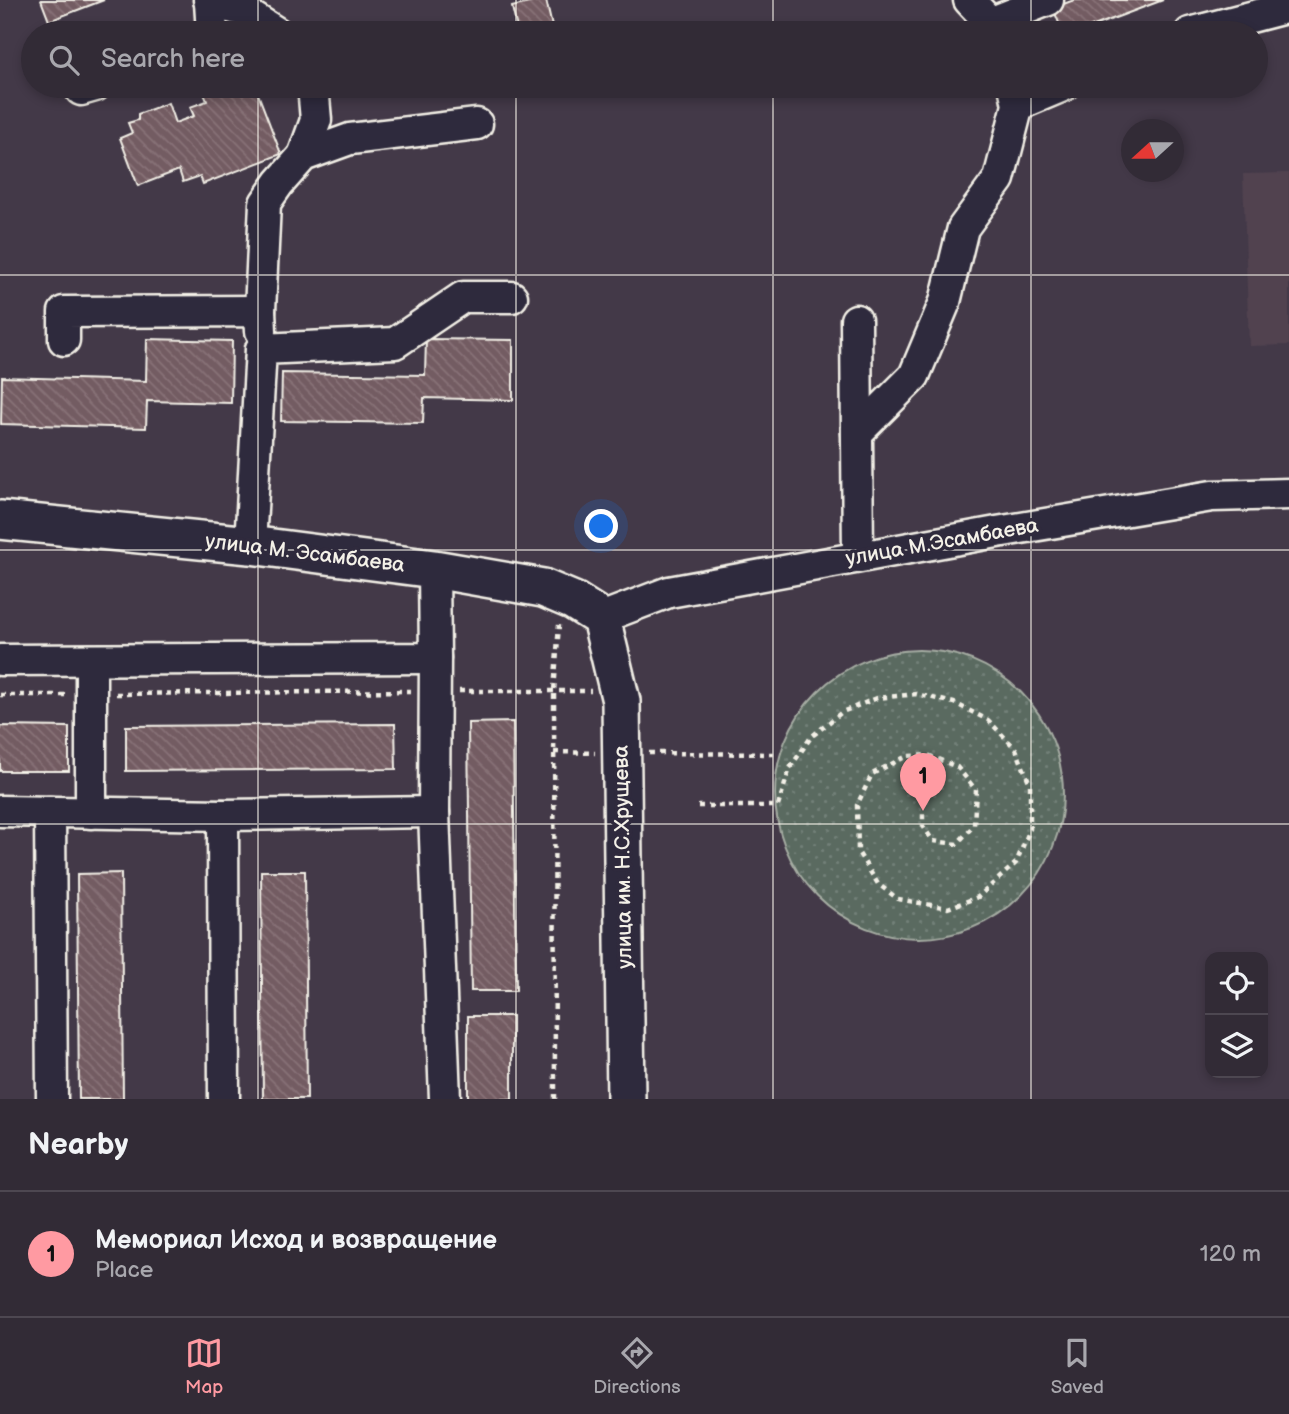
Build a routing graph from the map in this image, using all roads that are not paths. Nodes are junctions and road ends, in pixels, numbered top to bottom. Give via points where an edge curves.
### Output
1 (969, 0) edge
2 (1048, 0) edge
3 (210, 1) edge
4 (1289, 7) edge
5 (211, 21) edge
6 (258, 21) edge
7 (988, 21) edge
8 (1008, 21) edge
9 (1236, 21) edge
10 (314, 98) edge
11 (1015, 98) edge
12 (477, 124) dead end
13 (303, 156) junction
14 (512, 297) dead end
15 (260, 311) junction
16 (856, 320) dead end
17 (64, 340) dead end
18 (261, 349) junction
19 (857, 433) junction
20 (1289, 494) edge
21 (0, 520) edge
22 (250, 545) junction
23 (858, 557) junction
24 (434, 569) junction
25 (601, 618) junction
26 (435, 658) junction
27 (0, 660) edge
28 (91, 660) junction
29 (0, 811) edge
30 (50, 812) junction
31 (434, 812) junction
32 (92, 813) junction
33 (223, 815) junction
34 (52, 1099) edge
35 (224, 1099) edge
36 (445, 1099) edge
37 (626, 1099) edge

1 - 7 street
2 - 8 street
3 - 5 street
3 - 6 street via 241,10
4 - 9 street
10 - 13 street via 316,120
11 - 19 street via 999,179 963,228 945,302 914,376
12 - 13 street via 350,139
13 - 15 street via 265,203
14 - 18 street via 463,297 395,343
15 - 17 street via 64,312
15 - 18 street
16 - 19 street
18 - 22 street
19 - 23 street
20 - 23 street, улица М.Эсамбаева via 1212,496
21 - 22 main road, улица М. Эсамбаева
22 - 24 main road, улица М. Эсамбаева
23 - 25 street, улица М.Эсамбаева via 669,592
24 - 25 main road, улица М. Эсамбаева via 543,588
24 - 26 street
25 - 37 main road, улица им. Н.С.Хрущева via 621,701
26 - 28 street
26 - 31 street
27 - 28 street
28 - 32 street
29 - 30 street
30 - 32 street
30 - 34 street
31 - 33 street
31 - 36 street
32 - 33 street
33 - 35 street

